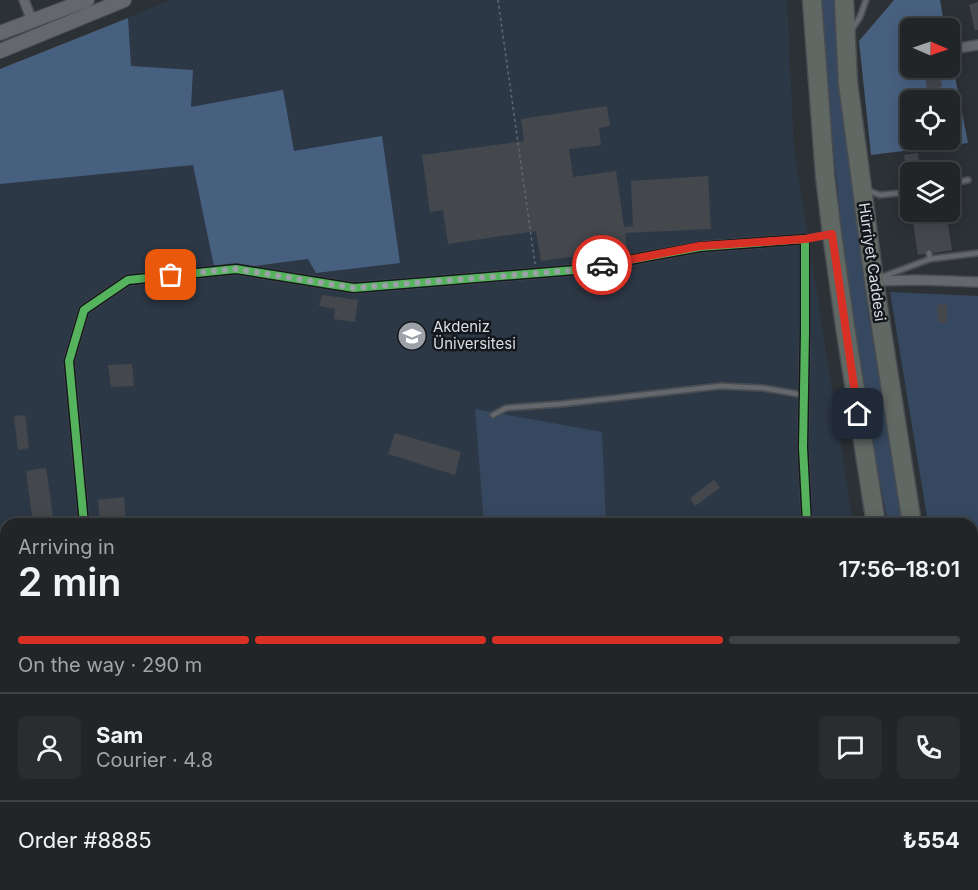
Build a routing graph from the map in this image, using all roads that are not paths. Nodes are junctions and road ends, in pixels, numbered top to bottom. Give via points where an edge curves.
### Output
1 (24, 0) edge
2 (87, 0) edge
3 (124, 0) edge
4 (812, 0) edge
5 (844, 0) edge
6 (866, 0) edge
7 (32, 21) junction
8 (0, 33) edge
9 (846, 39) junction
10 (978, 45) edge
11 (960, 48) edge
12 (0, 51) edge
13 (968, 180) dead end
14 (960, 182) edge
15 (862, 188) junction
16 (900, 193) edge
17 (832, 234) junction
18 (805, 239) junction
19 (978, 253) edge
20 (874, 281) junction
21 (978, 282) edge
22 (804, 395) junction
23 (493, 415) dead end
24 (83, 518) edge
25 (807, 518) edge
26 (875, 518) edge
27 (911, 518) edge

1 - 7 street
2 - 7 main road
3 - 12 main road
4 - 17 highway
5 - 9 highway, Hürriyet Caddesi
6 - 9 lane
7 - 8 main road
9 - 15 highway, Hürriyet Caddesi
10 - 11 street
13 - 14 lane
15 - 16 lane via 880,195
15 - 20 highway, Hürriyet Caddesi
17 - 18 lane
17 - 26 highway
18 - 22 street
18 - 24 street via 700,246 576,270 354,288 236,269 128,280 84,310 69,361
19 - 20 lane via 930,256
20 - 21 street
20 - 27 highway, Hürriyet Caddesi
22 - 23 lane via 749,386 721,386 513,407
22 - 25 street

